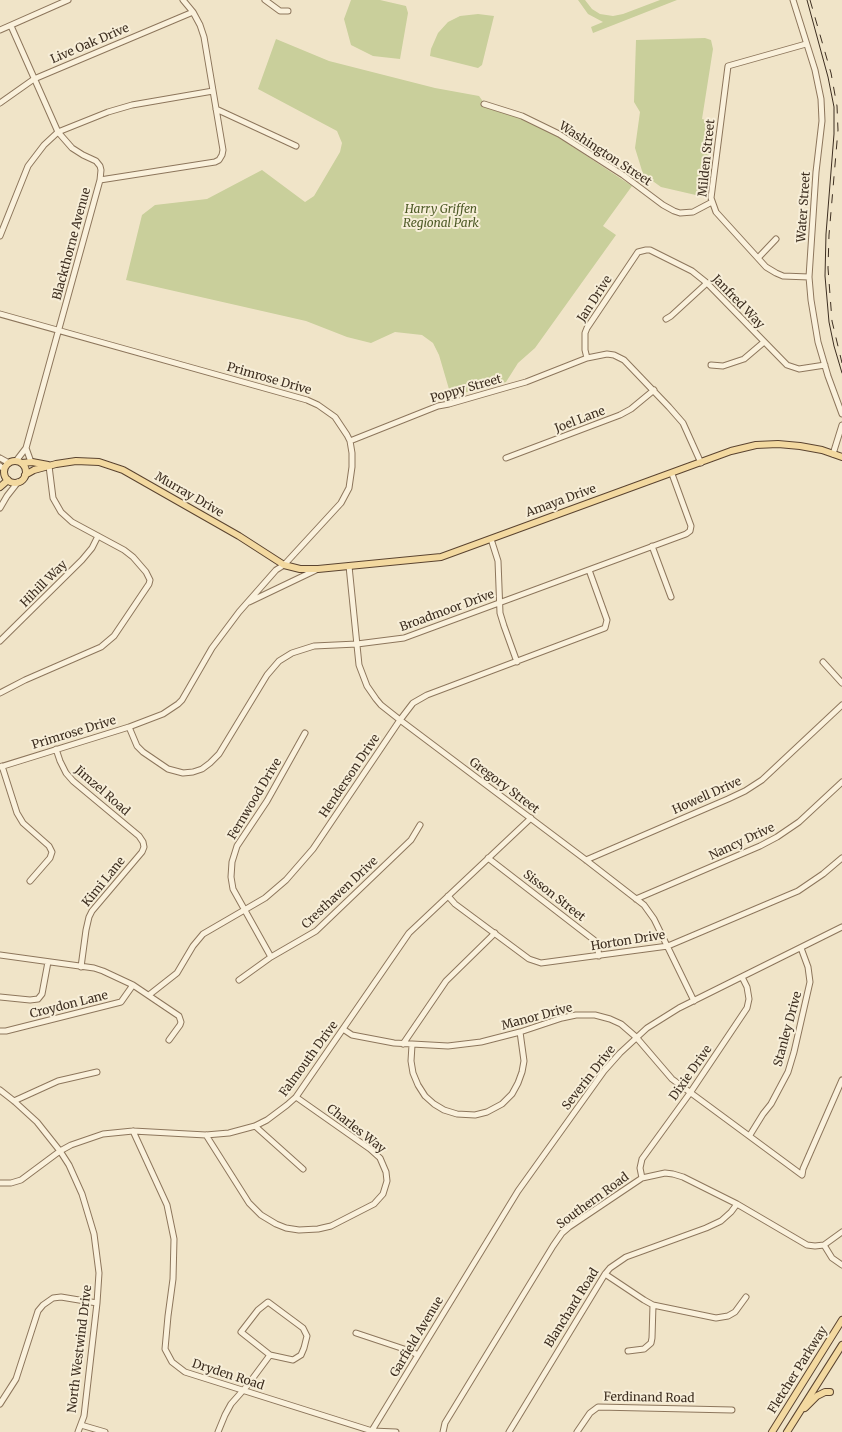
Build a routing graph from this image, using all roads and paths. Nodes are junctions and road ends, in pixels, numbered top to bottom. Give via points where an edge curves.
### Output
1 (68, 0) edge
2 (183, 0) edge
3 (265, 0) edge
4 (793, 0) edge
5 (288, 11) dead end
6 (193, 12) junction
7 (11, 26) junction
8 (0, 30) edge
9 (806, 44) junction
10 (34, 79) junction
11 (213, 91) junction
12 (0, 102) edge
13 (484, 104) dead end
14 (216, 109) junction
15 (58, 132) junction
16 (296, 146) dead end
17 (100, 180) junction
18 (712, 202) junction
19 (0, 236) edge
20 (776, 239) dead end
21 (636, 255) joint
22 (758, 258) junction
23 (809, 277) junction
24 (707, 283) junction
25 (0, 314) edge
26 (666, 319) dead end
27 (58, 330) junction
28 (764, 342) junction
29 (587, 358) junction
30 (711, 365) dead end
31 (824, 365) junction
32 (654, 390) junction
33 (842, 414) edge
34 (842, 425) edge
35 (350, 441) junction
36 (26, 448) junction
37 (832, 454) junction
38 (0, 458) edge
39 (506, 458) dead end
40 (842, 458) edge
41 (16, 462) junction
42 (31, 462) junction
43 (701, 463) junction
44 (49, 466) junction
45 (672, 474) junction
46 (4, 475) edge
47 (25, 475) junction
48 (18, 482) junction
49 (0, 487) edge
50 (7, 496) junction
51 (2, 500) edge
52 (0, 508) edge
53 (98, 536) junction
54 (491, 539) junction
55 (652, 546) junction
56 (284, 565) junction
57 (349, 566) junction
58 (318, 569) junction
59 (589, 570) junction
60 (671, 597) dead end
61 (246, 603) junction
62 (500, 603) junction
63 (0, 642) edge
64 (357, 644) junction
65 (517, 662) junction
66 (823, 662) dead end
67 (842, 683) edge
68 (0, 693) edge
69 (842, 705) edge
70 (400, 720) junction
71 (129, 727) junction
72 (305, 733) dead end
73 (56, 749) junction
74 (1, 766) edge
75 (842, 782) edge
76 (531, 818) junction
77 (420, 825) dead end
78 (143, 842) joint
79 (488, 858) junction
80 (842, 858) edge
81 (586, 860) junction
82 (30, 881) dead end
83 (448, 896) junction
84 (636, 899) junction
85 (244, 910) junction
86 (842, 927) edge
87 (495, 934) junction
88 (668, 946) junction
89 (801, 948) junction
90 (0, 955) edge
91 (599, 956) junction
92 (272, 957) junction
93 (48, 962) junction
94 (81, 967) junction
95 (742, 976) junction
96 (239, 980) dead end
97 (133, 985) junction
98 (149, 995) junction
99 (0, 998) edge
100 (694, 1001) junction
101 (343, 1029) junction
102 (0, 1031) edge
103 (520, 1032) junction
104 (636, 1037) junction
105 (169, 1040) dead end
106 (403, 1044) junction
107 (412, 1045) junction
108 (97, 1072) dead end
109 (842, 1080) edge
110 (0, 1090) edge
111 (690, 1093) junction
112 (296, 1097) junction
113 (14, 1101) junction
114 (256, 1126) junction
115 (133, 1132) junction
116 (206, 1135) junction
117 (750, 1135) junction
118 (60, 1151) junction
119 (304, 1169) dead end
120 (642, 1178) junction
121 (0, 1183) edge
122 (738, 1204) junction
123 (842, 1232) edge
124 (824, 1244) junction
125 (480, 1252) joint
126 (842, 1265) edge
127 (605, 1274) junction
128 (746, 1297) dead end
129 (97, 1303) junction
130 (654, 1305) junction
131 (842, 1320) edge
132 (356, 1333) dead end
133 (842, 1345) edge
134 (628, 1351) dead end
135 (270, 1355) junction
136 (418, 1355) junction
137 (244, 1390) junction
138 (830, 1392) dead end
139 (0, 1404) edge
140 (732, 1410) dead end
141 (797, 1415) junction
142 (81, 1425) junction
143 (371, 1431) edge
144 (78, 1432) edge
145 (105, 1432) edge
146 (218, 1432) edge
147 (396, 1432) edge
148 (443, 1432) edge
149 (509, 1432) edge
150 (577, 1432) edge
151 (772, 1432) edge
152 (786, 1432) edge

1 - 7 street
2 - 6 street, Blackthorne Avenue
3 - 5 street via 280,11
4 - 9 street, Water Street
6 - 10 street, Live Oak Drive
6 - 11 street, Blackthorne Avenue via 204,37
7 - 8 street
7 - 10 street
9 - 18 street, Milden Street via 728,66
9 - 23 street, Water Street via 822,99
10 - 12 street, Live Oak Drive
10 - 15 street
11 - 14 street, Blackthorne Avenue
11 - 15 street via 132,105
13 - 18 street, Washington Street via 522,116 559,134 674,211 693,212
14 - 16 street
14 - 17 street, Blackthorne Avenue via 223,150 218,160
15 - 17 street via 72,148 96,161 101,170
15 - 19 street via 28,166
17 - 27 street, Blackthorne Avenue
18 - 22 street, Milden Street via 716,212
20 - 22 street
21 - 24 street, Janfred Way via 650,250 692,271
21 - 29 street, Jan Drive via 587,328
22 - 23 street, Milden Street via 776,273
23 - 31 street, Water Street
24 - 26 street
24 - 28 street, Janfred Way
25 - 27 street, Primrose Drive
27 - 35 street, Primrose Drive via 307,400 335,418
27 - 36 street, Blackthorne Avenue
28 - 30 street via 744,359 723,366
28 - 31 street, Janfred Way via 787,365 806,369
29 - 32 street, Poppy Street via 607,354 621,358
29 - 35 street, Poppy Street via 526,382 438,406
31 - 33 street, Water Street
32 - 39 street, Joel Lane via 620,415
32 - 43 street, Poppy Street via 683,423
34 - 37 street
35 - 56 street, Primrose Drive via 352,473 345,497
36 - 41 street, Blackthorne Avenue
36 - 42 street
37 - 40 main road, Amaya Drive
37 - 43 main road, Amaya Drive via 800,446 767,444
38 - 41 street
41 - 42 main road
41 - 46 main road
41 - 47 main road via 25,467
42 - 44 main road
43 - 45 main road, Amaya Drive
44 - 47 main road
44 - 53 street via 54,498 60,512
44 - 56 main road, Murray Drive via 76,461 99,462 123,470
45 - 54 main road, Amaya Drive
45 - 55 street, Broadmoor Drive via 690,531
46 - 48 main road
46 - 49 main road
46 - 50 street
47 - 48 main road
48 - 50 street
50 - 51 street
51 - 52 street
53 - 63 street, Hihill Way via 82,560
53 - 68 street via 133,557 146,572 149,584 114,636 101,648
54 - 57 main road, Amaya Drive via 441,557
54 - 62 street via 498,561
55 - 59 street, Broadmoor Drive
55 - 60 street
56 - 58 main road, Amaya Drive
56 - 61 street, Primrose Drive
57 - 58 main road, Amaya Drive
57 - 64 street, Gregory Street
58 - 61 street, Primrose Drive
59 - 62 street, Broadmoor Drive
59 - 65 street, Henderson Drive via 608,620 607,626
61 - 71 street, Primrose Drive via 212,648 182,700 163,714
62 - 64 street, Broadmoor Drive via 404,638
62 - 65 street via 504,626
64 - 70 street, Gregory Street via 359,665 367,686 381,705
64 - 71 street, Broadmoor Drive via 314,646 279,661 219,754 198,771 182,773 168,769 137,746
65 - 70 street, Henderson Drive via 427,695 412,703
66 - 67 street
69 - 81 street, Howell Drive via 746,791
70 - 76 street, Gregory Street
70 - 85 street, Henderson Drive via 313,849 281,885
71 - 73 street, Primrose Drive
72 - 85 street, Fernwood Drive via 235,852 231,883
73 - 74 street, Primrose Drive
73 - 78 street, Jimzel Road via 73,781
74 - 82 street via 17,813 52,852
75 - 84 street, Nancy Drive via 799,822 777,837
76 - 79 street, Falmouth Drive
76 - 81 street, Gregory Street
77 - 92 street, Cresthaven Drive via 411,840 316,931
78 - 94 street, Kimi Lane via 142,852 89,917
79 - 83 street, Falmouth Drive
79 - 91 street, Sisson Street via 594,940
80 - 88 street, Horton Drive via 798,891
81 - 84 street, Gregory Street
83 - 87 street, Horton Drive
83 - 101 street, Falmouth Drive via 409,933
84 - 88 street, Gregory Street via 651,914
85 - 92 street, Fernwood Drive
85 - 98 street, Henderson Drive via 202,934 177,973
86 - 89 street, Severin Drive
87 - 91 street, Horton Drive via 536,962
87 - 106 street via 446,980
88 - 91 street, Horton Drive
88 - 100 street, Gregory Street
89 - 95 street, Severin Drive
89 - 117 street, Stanley Drive via 810,982 794,1052 788,1072
90 - 93 street
92 - 96 street, Cresthaven Drive
93 - 94 street
93 - 99 street via 42,994 38,999
94 - 97 street via 103,971
95 - 100 street, Severin Drive
95 - 111 street, Dixie Drive via 749,999 747,1008
97 - 98 street
97 - 102 street, Croydon Lane via 122,1002
98 - 105 street via 179,1016 180,1025
100 - 104 street, Severin Drive
101 - 106 street, Manor Drive via 352,1035
101 - 112 street, Falmouth Drive
103 - 104 street, Manor Drive via 562,1018 595,1015 610,1018
103 - 107 street, Manor Drive via 468,1044
103 - 107 street via 524,1061 518,1084 503,1103 475,1115 450,1113 425,1096 413,1073
104 - 111 street, Manor Drive via 672,1079
104 - 125 street, Severin Drive via 604,1072 518,1191
106 - 107 street, Manor Drive
108 - 113 street via 58,1080
109 - 117 street, Manor Drive via 802,1175
110 - 113 street, North Westwind Drive
111 - 117 street, Manor Drive
111 - 120 street, Dixie Drive via 642,1159
112 - 114 street, Falmouth Drive
112 - 116 street, Charles Way via 370,1149 380,1158 386,1172 383,1194 374,1204 331,1226 299,1230 279,1226 261,1215 249,1203
113 - 118 street, North Westwind Drive via 37,1122
114 - 116 street, Falmouth Drive
114 - 119 street
115 - 116 street, Falmouth Drive
115 - 118 street, Falmouth Drive via 103,1134
115 - 137 street, Dryden Road via 167,1205 174,1239 168,1355 175,1366 185,1372
118 - 121 street, Falmouth Drive via 21,1180
118 - 129 street, North Westwind Drive via 82,1194 94,1234 99,1273
120 - 122 street, Southern Road via 665,1173 679,1175
120 - 148 street, Southern Road via 562,1233 444,1423
122 - 124 street, Southern Road via 803,1243 811,1246
122 - 127 street, Blanchard Road via 721,1221 626,1257
123 - 124 street
124 - 126 street via 832,1258
125 - 136 street, Garfield Avenue
127 - 130 street
127 - 149 street, Blanchard Road
128 - 130 street via 735,1312 720,1318
129 - 139 street via 61,1297 43,1305 38,1311 16,1379
129 - 142 street, North Westwind Drive
130 - 134 street via 651,1343
131 - 151 main road, Fletcher Parkway
132 - 136 street
133 - 141 main road, Fletcher Parkway
135 - 135 street via 241,1332 268,1302 302,1328 307,1336 301,1355 293,1360
135 - 137 street
136 - 143 street, Garfield Avenue
137 - 143 street, Dryden Road
137 - 146 street via 228,1409
138 - 141 main road via 817,1396
140 - 150 street, Ferdinand Road via 598,1407
141 - 152 main road, Fletcher Parkway
142 - 144 street, North Westwind Drive
142 - 145 street
143 - 147 street, Dryden Road

